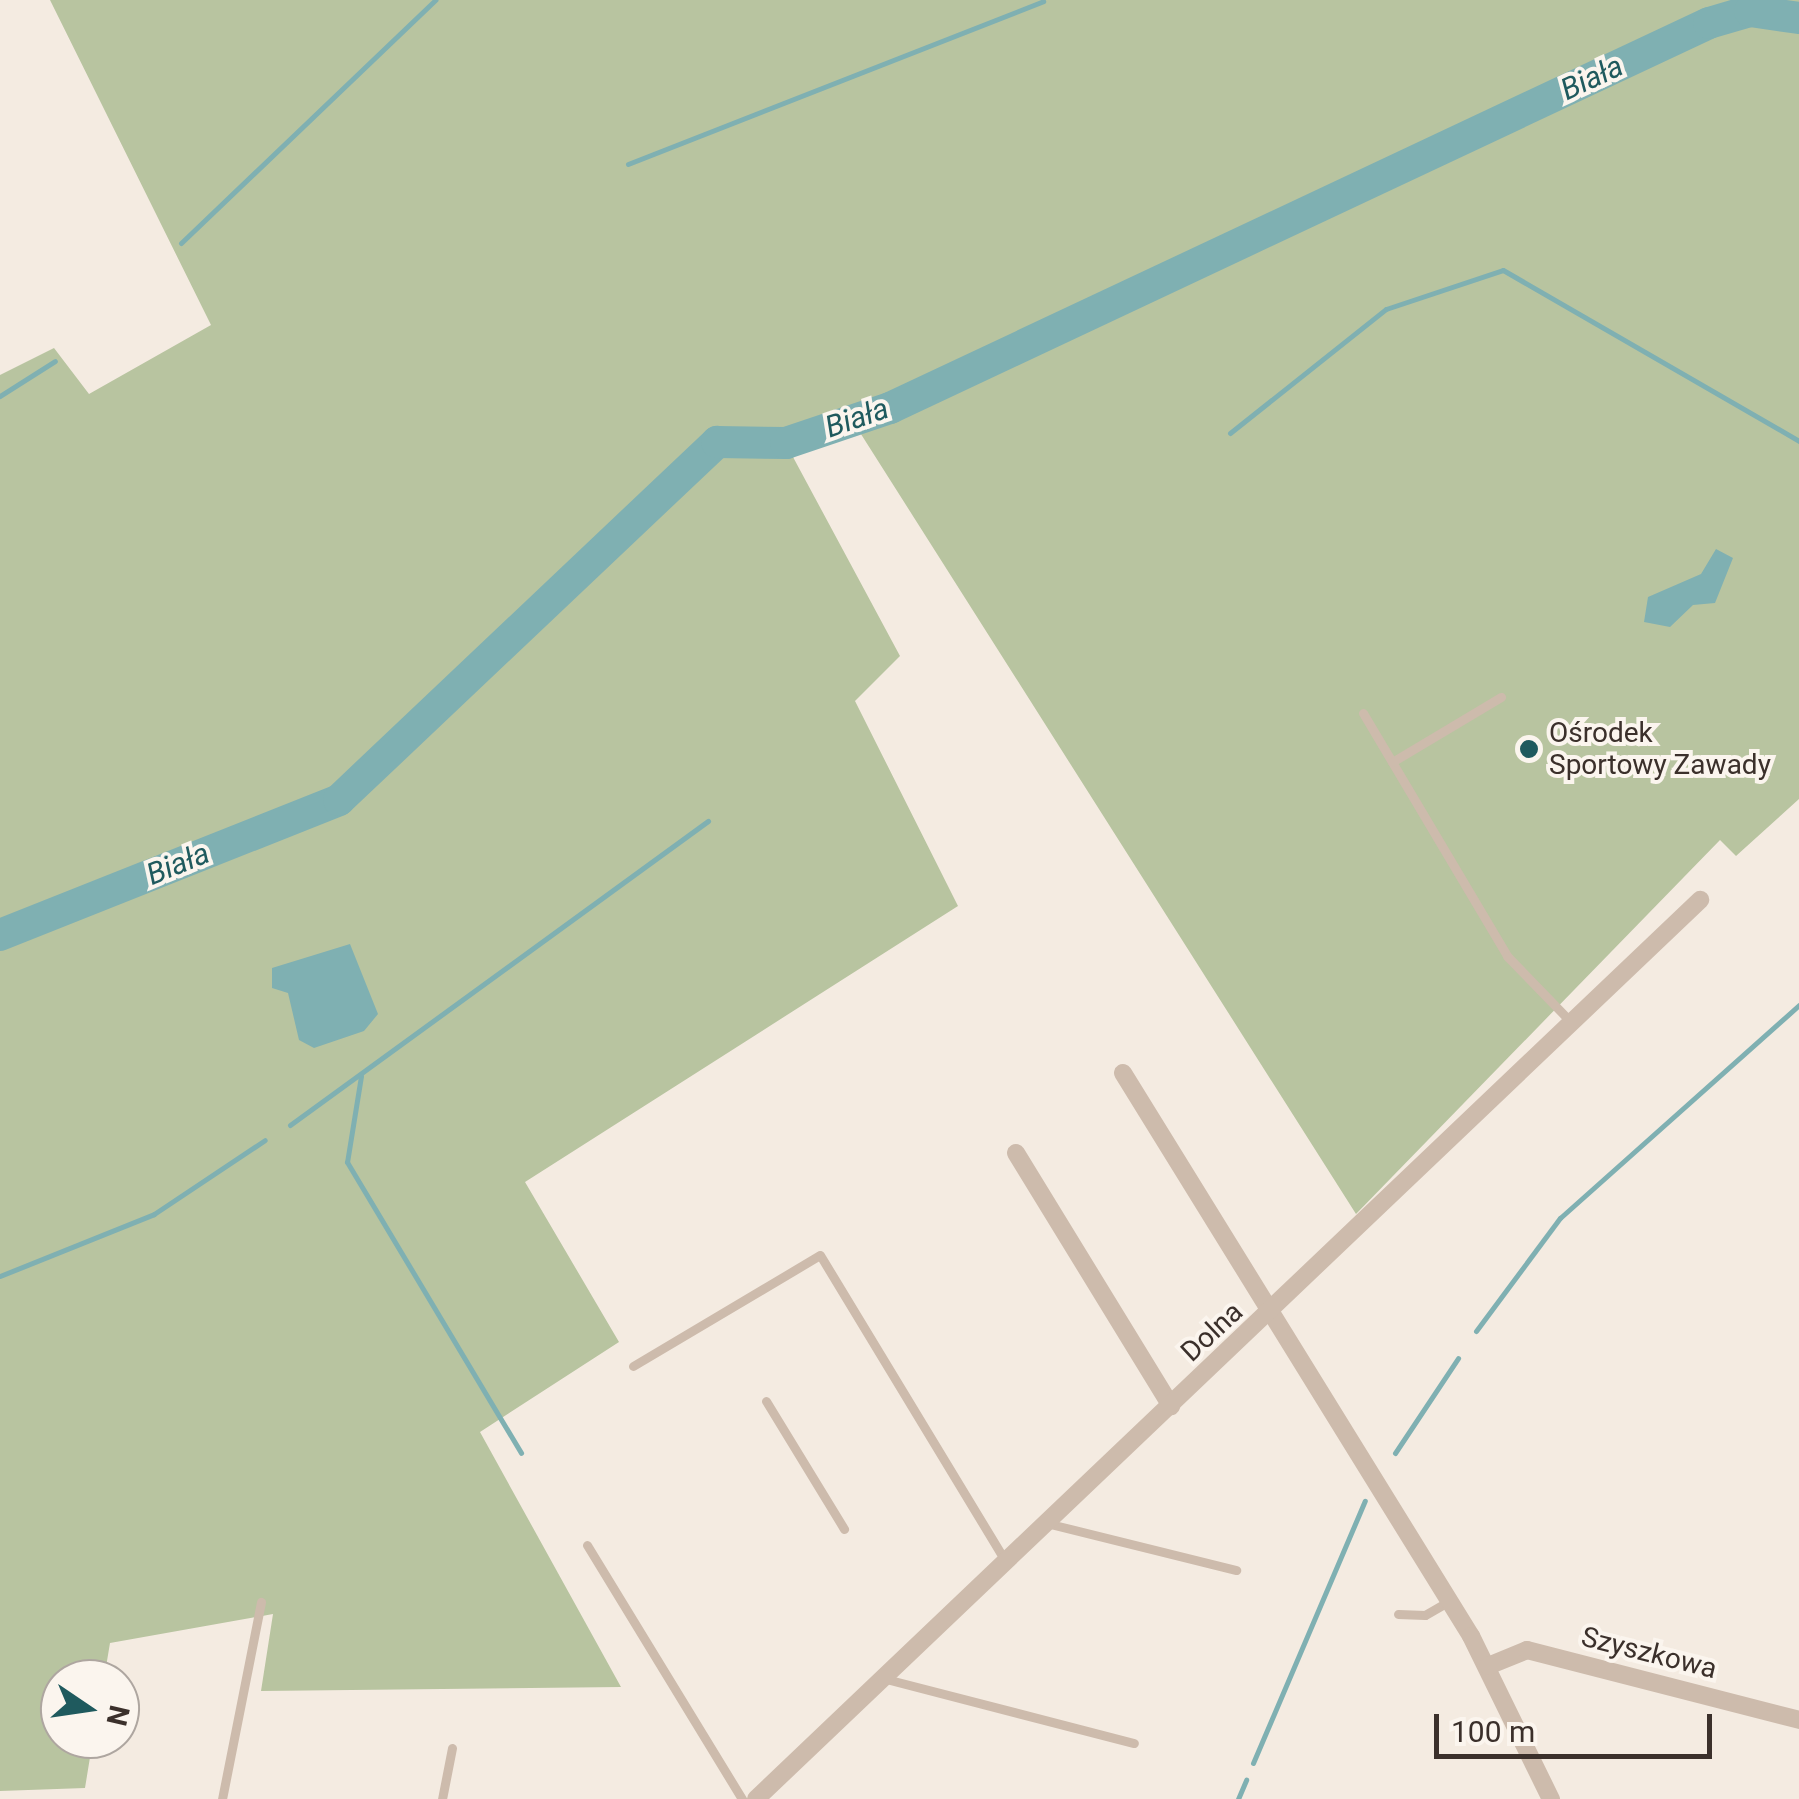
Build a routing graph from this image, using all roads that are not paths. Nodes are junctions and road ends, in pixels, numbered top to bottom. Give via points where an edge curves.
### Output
1 (1501, 697) dead end
2 (1363, 713) dead end
3 (1392, 762) junction
4 (1700, 900) dead end
5 (1574, 1025) junction
6 (1123, 1073) dead end
7 (1016, 1153) dead end
8 (1270, 1315) junction
9 (633, 1366) dead end
10 (766, 1401) dead end
11 (1171, 1406) junction
12 (1046, 1523) junction
13 (844, 1529) dead end
14 (588, 1545) dead end
15 (1006, 1562) junction
16 (1236, 1570) dead end
17 (1449, 1601) junction
18 (262, 1602) dead end
19 (1398, 1614) dead end
20 (1488, 1666) junction
21 (886, 1679) junction
22 (1799, 1720) edge
23 (1134, 1743) dead end
24 (452, 1748) dead end
25 (222, 1799) edge
26 (442, 1799) edge
27 (742, 1799) edge
28 (756, 1799) edge
29 (1551, 1799) edge

1 - 3 lane
2 - 3 lane
3 - 5 lane via 1508,956
4 - 5 street, Dolna
5 - 8 street, Dolna
6 - 8 street
7 - 11 street
8 - 11 street, Dolna
8 - 17 street
9 - 15 lane via 820,1255
10 - 13 lane
11 - 12 street, Dolna
12 - 15 street, Dolna
12 - 16 lane
14 - 27 lane
15 - 21 street, Dolna
17 - 19 lane via 1425,1616
17 - 20 street
18 - 25 lane
20 - 22 street, Szyszkowa via 1526,1650
20 - 29 street
21 - 23 lane
21 - 28 street, Dolna
24 - 26 lane

